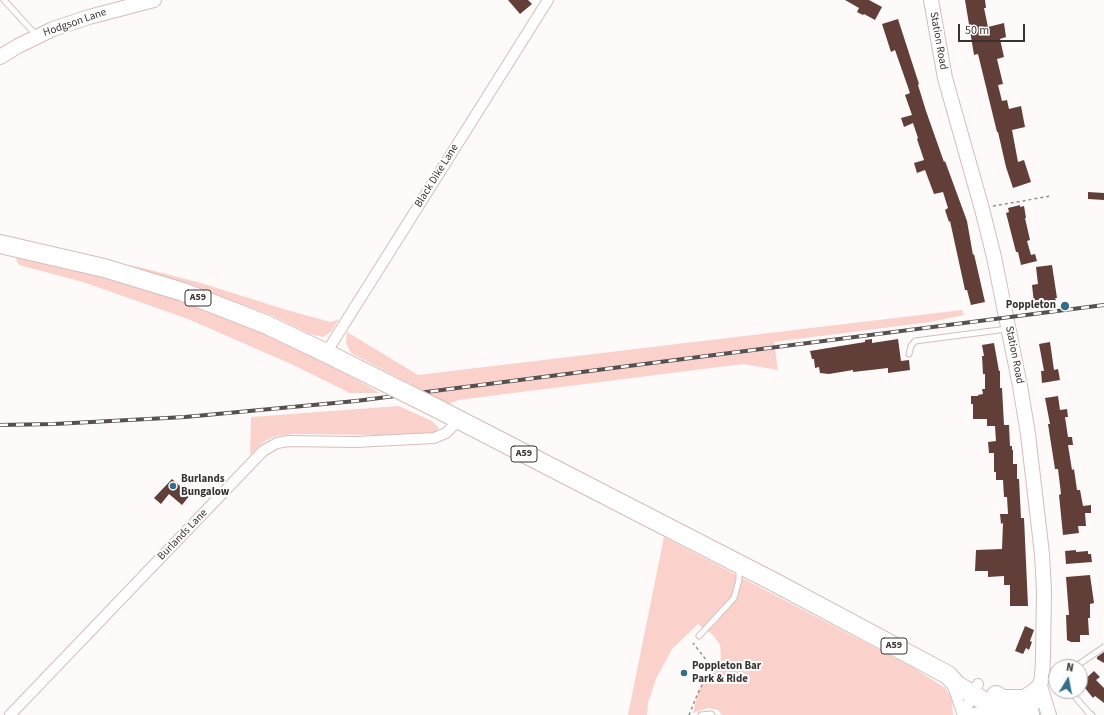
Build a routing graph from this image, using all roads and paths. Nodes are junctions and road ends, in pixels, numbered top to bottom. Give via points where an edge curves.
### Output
1 (4, 0) edge
2 (154, 0) edge
3 (548, 0) edge
4 (930, 0) edge
5 (38, 36) junction
6 (0, 57) edge
7 (1051, 196) dead end
8 (982, 209) junction
9 (0, 244) edge
10 (1009, 329) junction
11 (326, 353) junction
12 (909, 354) dead end
13 (459, 420) junction
14 (739, 564) junction
15 (699, 636) dead end
16 (693, 642) dead end
17 (1104, 647) edge
18 (1087, 659) edge
19 (948, 675) junction
20 (1048, 680) edge
21 (1041, 681) junction
22 (975, 689) junction
23 (1000, 697) junction
24 (1077, 699) edge
25 (1028, 714) edge
26 (10, 715) edge
27 (689, 715) edge
28 (701, 715) edge
29 (712, 715) edge
30 (964, 715) edge
31 (996, 715) edge
32 (1008, 715) edge
33 (1049, 715) edge
34 (1092, 715) edge

1 - 5 lane
2 - 5 street, Hodgson Lane via 89,17
3 - 11 street, Black Dike Lane
4 - 8 street, Station Road via 945,78
5 - 6 street, Hodgson Lane
7 - 8 path
8 - 10 street, Station Road
9 - 11 highway, A59 via 104,268 183,292 265,324
10 - 12 lane via 915,341
10 - 21 street, Station Road via 1028,434 1042,554 1044,591
11 - 13 highway, A59, bridge
13 - 14 highway, A59
13 - 26 street, Burlands Lane via 446,433 434,438 355,442 288,441 277,443 263,451
14 - 15 lane via 739,580 734,598
14 - 19 highway, A59
16 - 27 path via 714,670 698,692
17 - 18 lane
19 - 22 highway, A59 via 957,685
19 - 30 street
20 - 21 lane
21 - 23 street via 1036,690 1024,697
21 - 25 street, Station Road via 1035,702
21 - 33 street
22 - 23 highway, A59
22 - 30 street
22 - 32 highway, A59
23 - 25 highway, A59
24 - 34 lane
28 - 29 lane
30 - 31 street via 980,712

